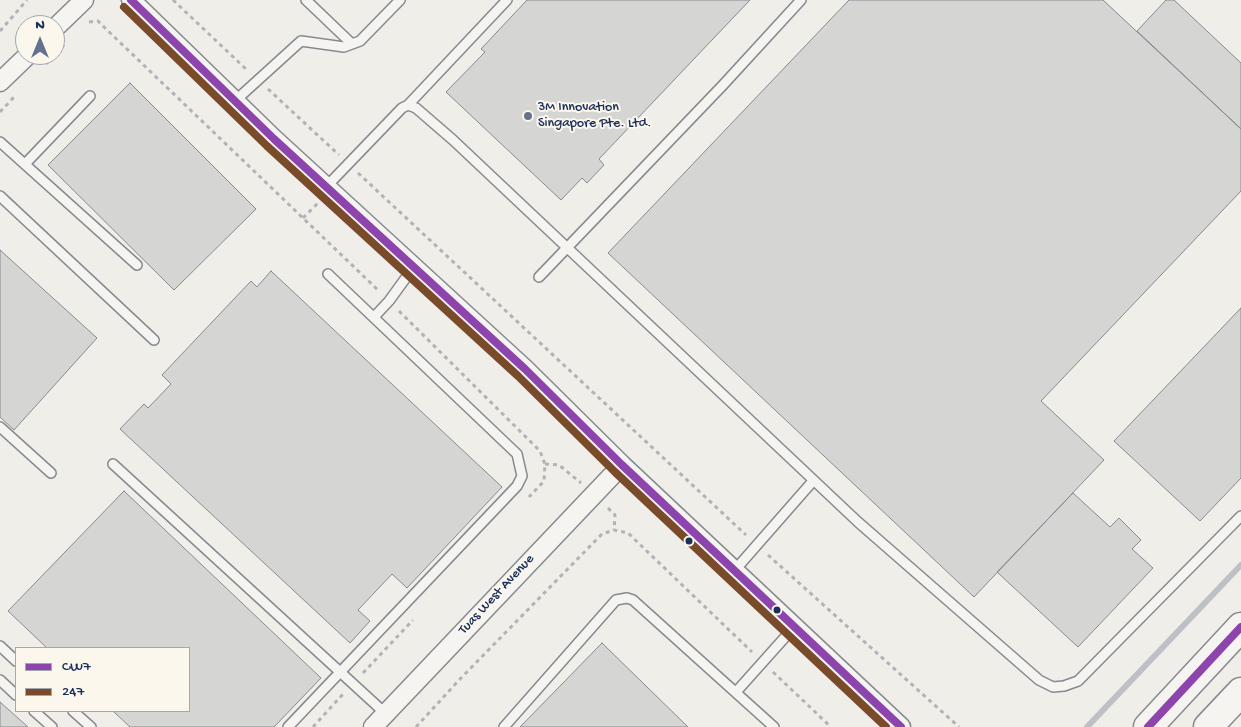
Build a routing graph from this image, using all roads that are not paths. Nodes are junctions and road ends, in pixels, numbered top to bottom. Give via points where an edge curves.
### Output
1 (84, 0) edge
2 (131, 0) edge
3 (306, 0) edge
4 (400, 0) edge
5 (507, 0) edge
6 (801, 0) edge
7 (65, 18) edge
8 (352, 44) junction
9 (18, 65) edge
10 (0, 82) edge
11 (90, 96) dead end
12 (236, 100) junction
13 (408, 105) junction
14 (0, 142) edge
15 (25, 164) junction
16 (326, 187) junction
17 (0, 196) edge
18 (566, 248) junction
19 (137, 265) dead end
20 (412, 268) junction
21 (328, 274) dead end
22 (538, 277) dead end
23 (374, 317) junction
24 (154, 340) dead end
25 (0, 426) edge
26 (113, 464) dead end
27 (622, 465) junction
28 (51, 473) dead end
29 (813, 482) junction
30 (1241, 516) edge
31 (735, 570) junction
32 (795, 626) junction
33 (1241, 627) edge
34 (0, 646) edge
35 (15, 660) edge
36 (341, 672) junction
37 (0, 680) edge
38 (736, 692) junction
39 (1241, 692) edge
40 (15, 694) edge
41 (35, 712) edge
42 (74, 712) edge
43 (386, 714) junction
44 (52, 727) edge
45 (91, 727) edge
46 (288, 727) edge
47 (373, 727) edge
48 (504, 727) edge
49 (774, 727) edge
50 (901, 727) edge
51 (1148, 727) edge
52 (1208, 727) edge

1 - 7 street
2 - 12 street
3 - 8 lane
4 - 8 lane via 360,41
5 - 13 lane
6 - 18 lane
8 - 12 lane via 344,47 302,41
9 - 10 street
11 - 15 lane
12 - 16 street
13 - 16 lane
13 - 18 lane via 454,140
14 - 15 lane
15 - 19 lane
16 - 20 street
17 - 24 lane
18 - 22 lane
18 - 29 lane
20 - 23 lane
20 - 27 street via 525,369
21 - 23 lane
23 - 36 lane via 517,454 522,476 517,486
25 - 28 lane
26 - 36 lane
27 - 31 street
27 - 43 street, Tuas West Avenue
29 - 30 lane via 1039,680 1053,687 1078,681
29 - 31 lane
31 - 32 street
32 - 38 lane
32 - 50 street
33 - 51 main road
34 - 35 lane
36 - 43 lane
36 - 46 lane
37 - 40 lane
38 - 48 lane via 633,600 620,599
38 - 49 lane
39 - 52 main road
41 - 44 lane
42 - 45 lane
43 - 47 street, Tuas West Avenue

